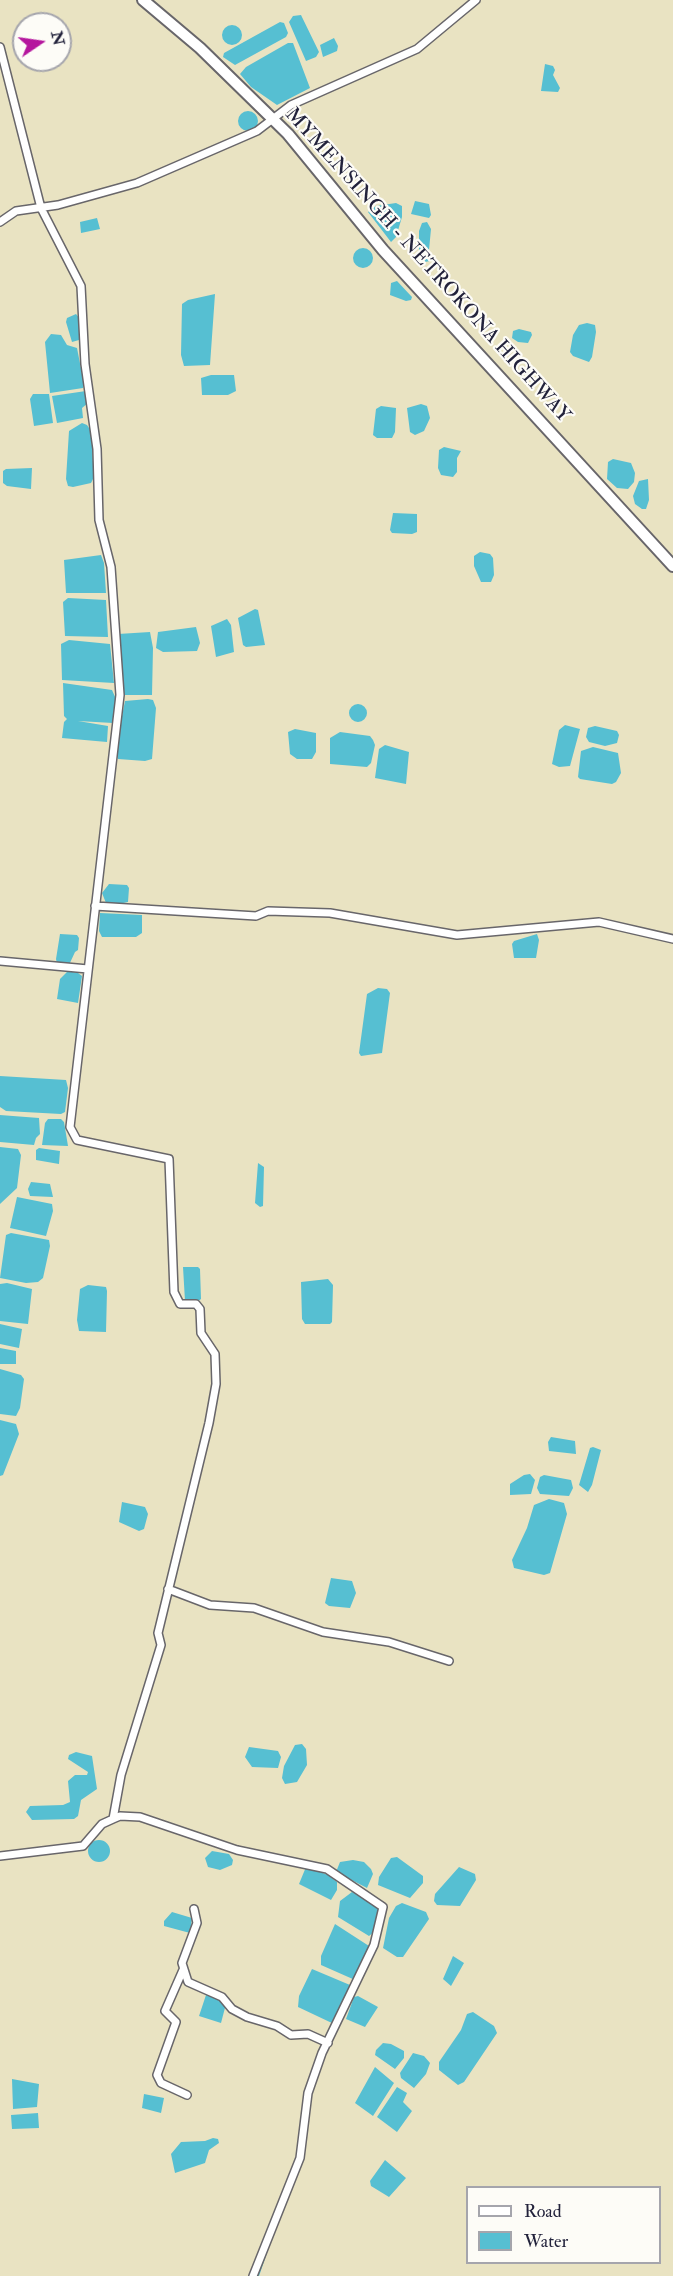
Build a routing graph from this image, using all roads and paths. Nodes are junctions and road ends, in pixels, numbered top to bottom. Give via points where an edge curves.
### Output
1 (143, 0) edge
2 (476, 0) edge
3 (0, 47) edge
4 (273, 119) junction
5 (41, 208) junction
6 (0, 222) edge
7 (673, 566) edge
8 (95, 906) junction
9 (673, 939) edge
10 (0, 961) edge
11 (88, 969) junction
12 (168, 1589) junction
13 (449, 1661) dead end
14 (113, 1819) junction
15 (0, 1856) edge
16 (194, 1909) dead end
17 (183, 1970) junction
18 (328, 2043) junction
19 (187, 2095) dead end
20 (253, 2276) edge

1 - 4 main road, MYMENSINGH - NETROKONA HIGHWAY via 200,48
2 - 4 street via 417,49 291,105
3 - 5 street
4 - 5 street via 257,131 137,183
4 - 7 main road, MYMENSINGH - NETROKONA HIGHWAY via 383,250
5 - 6 street via 16,211
5 - 8 street via 81,286 85,364 97,449 99,520 111,567 120,696
8 - 9 street via 256,916 268,911 330,913 457,935 599,922
8 - 11 street
10 - 11 street
11 - 12 street via 70,1127 77,1140 169,1159 174,1292 180,1304 199,1306 201,1333 215,1354 216,1384 209,1423
12 - 13 street via 210,1605 261,1610 323,1632 389,1642
12 - 14 street via 158,1633 161,1645 121,1775
14 - 15 street via 102,1824 83,1846
14 - 18 street via 140,1817 237,1850 327,1869 380,1903 382,1913 374,1945
16 - 17 street via 197,1923
17 - 18 street via 188,1982 222,1997 232,2009 247,2017 291,2035 308,2034
17 - 19 street via 165,2011 176,2022 157,2075 161,2083
18 - 20 street via 308,2093 300,2158

